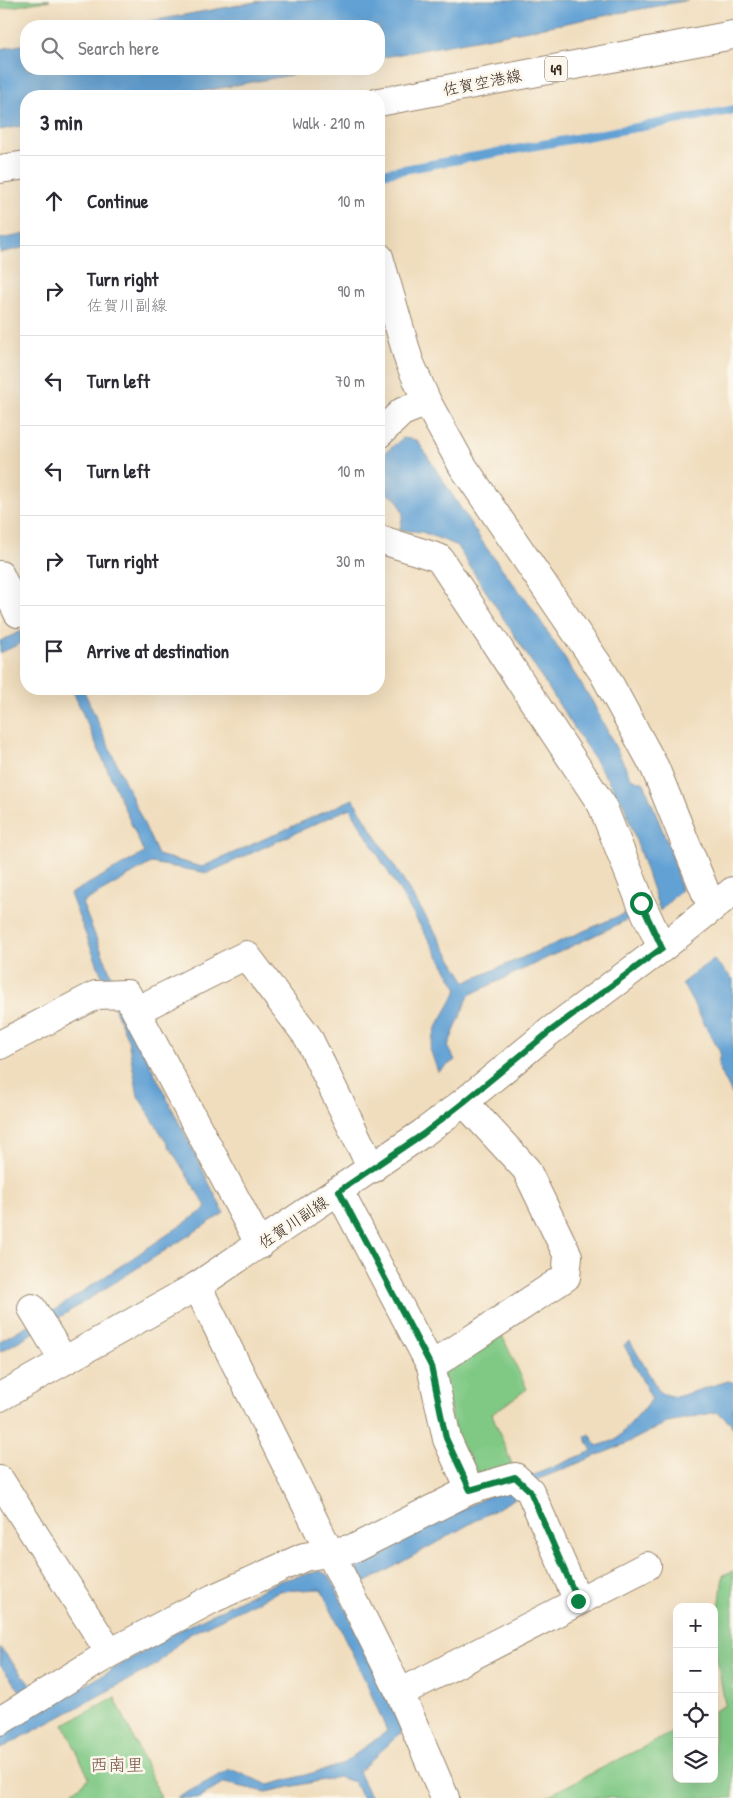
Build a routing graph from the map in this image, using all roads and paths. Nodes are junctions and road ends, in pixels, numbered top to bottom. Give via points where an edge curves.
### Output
1 (733, 35) edge
2 (385, 101) edge
3 (20, 166) edge
4 (0, 169) edge
5 (385, 298) edge
6 (426, 402) junction
7 (385, 428) edge
8 (385, 540) edge
9 (0, 575) edge
10 (15, 614) edge
11 (733, 890) edge
12 (712, 908) junction
13 (662, 948) junction
14 (136, 1011) junction
15 (0, 1045) edge
16 (464, 1102) junction
17 (372, 1168) junction
18 (339, 1191) junction
19 (260, 1245) junction
20 (197, 1286) junction
21 (32, 1308) dead end
22 (64, 1361) junction
23 (431, 1366) junction
24 (0, 1397) edge
25 (0, 1480) edge
26 (470, 1490) junction
27 (330, 1552) junction
28 (647, 1566) dead end
29 (578, 1601) junction
30 (110, 1653) junction
31 (400, 1693) junction
32 (0, 1721) edge
33 (445, 1798) edge

1 - 2 street, 佐賀空港線 / 49
3 - 4 street
5 - 6 street
6 - 7 street via 402,412
6 - 12 street via 462,464 603,672 655,768
8 - 13 street via 439,558 602,805
9 - 10 street
11 - 12 street, 佐賀川副線
12 - 13 street, 佐賀川副線
13 - 16 street, 佐賀川副線 via 549,1032
14 - 15 street via 127,994 96,995
14 - 17 street via 246,955 308,1037
14 - 19 street
16 - 17 street, 佐賀川副線
16 - 23 street via 526,1169 568,1256 566,1277
17 - 18 street, 佐賀川副線
18 - 19 street, 佐賀川副線
18 - 23 street
19 - 20 street, 佐賀川副線
20 - 22 street, 佐賀川副線
20 - 27 street
21 - 22 street
22 - 24 street, 佐賀川副線
23 - 26 street via 446,1438
25 - 30 street
26 - 27 street via 355,1548
26 - 29 street via 523,1484
27 - 30 street via 304,1557 214,1598
27 - 31 street
28 - 29 street
29 - 31 street
30 - 32 street
31 - 33 street

